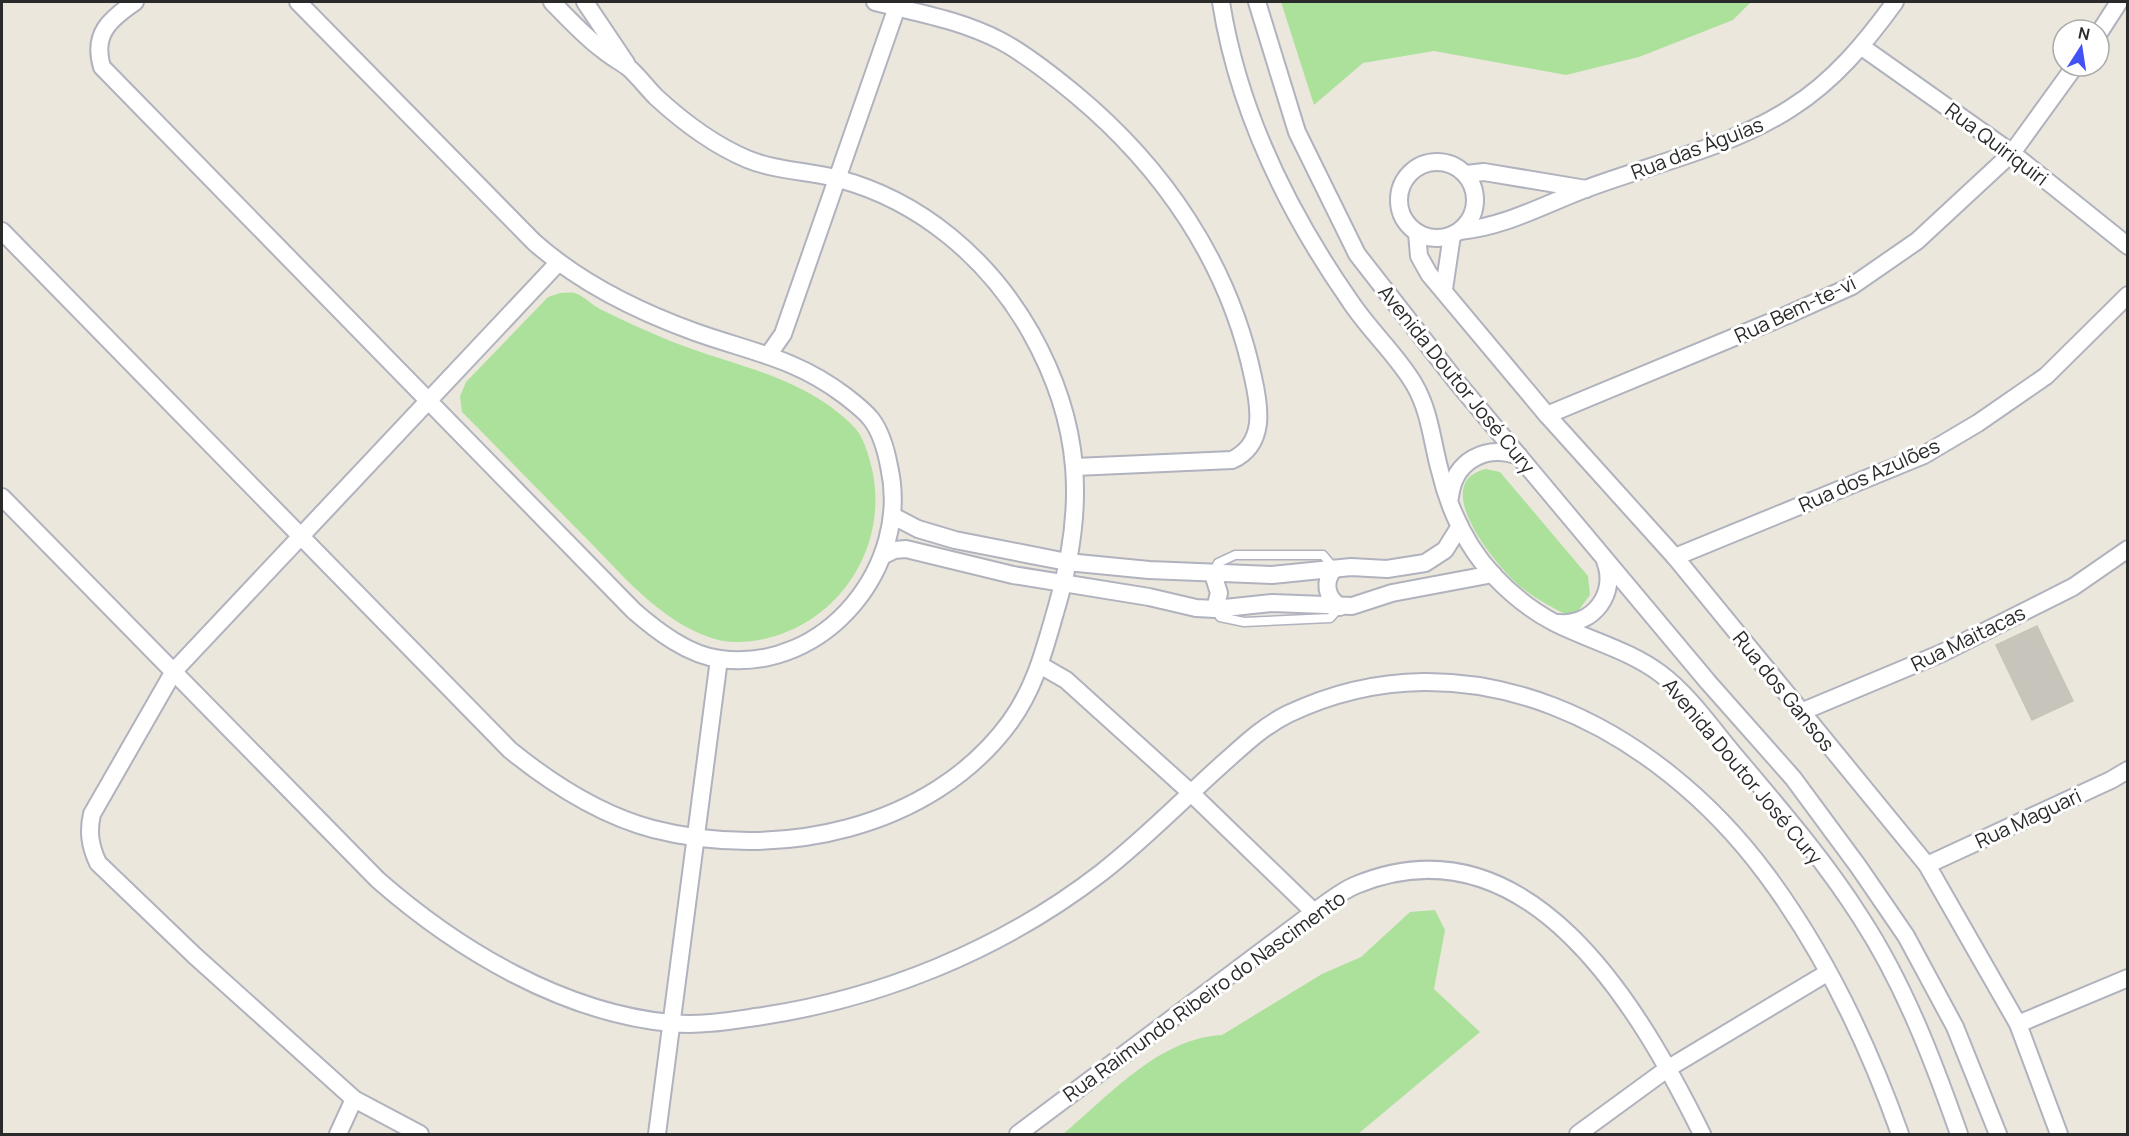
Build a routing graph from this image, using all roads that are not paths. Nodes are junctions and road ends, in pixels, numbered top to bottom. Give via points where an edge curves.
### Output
1 (135, 2) edge
2 (298, 2) edge
3 (552, 2) edge
4 (585, 2) edge
5 (875, 2) edge
6 (1221, 2) edge
7 (1257, 2) edge
8 (1895, 2) edge
9 (2119, 2) edge
10 (897, 7) junction
11 (2109, 18) edge
12 (1862, 47) junction
13 (630, 69) junction
14 (2066, 78) edge
15 (2012, 153) junction
16 (1466, 174) junction
17 (837, 178) junction
18 (1586, 189) junction
19 (2, 231) edge
20 (1417, 233) junction
21 (1456, 233) junction
22 (2127, 246) edge
23 (558, 263) junction
24 (1444, 290) junction
25 (2127, 295) edge
26 (769, 354) junction
27 (428, 401) junction
28 (1547, 415) junction
29 (1518, 456) junction
30 (1075, 467) junction
31 (2, 496) edge
32 (1450, 498) junction
33 (893, 516) junction
34 (1460, 526) junction
35 (301, 537) junction
36 (2127, 549) edge
37 (884, 555) junction
38 (1601, 555) junction
39 (1676, 557) junction
40 (1067, 562) junction
41 (1334, 568) junction
42 (1213, 574) junction
43 (1493, 574) junction
44 (1065, 585) junction
45 (1340, 607) junction
46 (1215, 609) junction
47 (1552, 622) junction
48 (719, 659) junction
49 (1040, 665) junction
50 (174, 671) junction
51 (1801, 712) junction
52 (2127, 770) edge
53 (1190, 792) junction
54 (696, 838) junction
55 (1927, 865) junction
56 (1314, 912) junction
57 (1827, 973) junction
58 (2127, 978) edge
59 (672, 1023) junction
60 (2018, 1024) junction
61 (1667, 1069) junction
62 (354, 1099) junction
63 (338, 1134) edge
64 (420, 1134) edge
65 (657, 1134) edge
66 (1018, 1134) edge
67 (1578, 1134) edge
68 (1702, 1134) edge
69 (1900, 1134) edge
70 (1959, 1134) edge
71 (1998, 1134) edge
72 (2059, 1134) edge

1 - 27 street via 112,17 102,33 102,67
2 - 23 street
3 - 13 street via 600,49
4 - 13 street
5 - 10 street
6 - 32 street, Avenida Doutor José Cury via 1227,40 1252,123 1324,265 1413,382 1424,405 1440,474
7 - 29 street, Avenida Doutor José Cury via 1297,132 1357,254
8 - 12 street, Rua das Águias
9 - 11 street
10 - 17 street
10 - 30 street via 934,14 1001,41 1090,106 1141,158 1188,219 1203,241 1236,314 1248,352 1259,420 1257,435 1248,450 1232,460
12 - 15 street, Rua Quiriquiri
12 - 18 street, Rua das Águias via 1811,94 1771,120
13 - 17 street via 657,98 746,158
14 - 15 street, Rua Bem-te-vi
15 - 22 street, Rua Quiriquiri
15 - 28 street, Rua Bem-te-vi via 1917,241 1852,286
16 - 18 street via 1484,172
16 - 20 street via 1445,162 1433,162 1411,171 1404,180 1398,204 1401,215
16 - 21 street via 1473,185 1474,210 1469,222
17 - 26 street via 783,334
17 - 30 street via 885,194 910,208 956,242 996,282 1029,329 1050,372 1064,409
18 - 21 street, Rua das Águias via 1518,217
19 - 35 street
20 - 21 street via 1428,238
20 - 24 street, Rua dos Gansos via 1419,256
21 - 24 street
23 - 26 street via 661,319
23 - 27 street
24 - 28 street, Rua dos Gansos
25 - 39 street, Rua dos Azulões via 2046,376 1924,455
26 - 33 street via 832,387 871,419 892,476
27 - 35 street
27 - 48 street via 634,611 666,636
28 - 39 street, Rua dos Gansos
29 - 32 street via 1497,451 1475,456 1459,470
29 - 38 street, Avenida Doutor José Cury
30 - 40 street via 1075,526
31 - 50 street
32 - 34 street, Avenida Doutor José Cury
33 - 37 street
33 - 40 street via 918,529 955,540
34 - 41 street via 1444,550 1425,563
34 - 43 street, Avenida Doutor José Cury
35 - 50 street
35 - 54 street via 533,769 614,815 652,829
36 - 51 street, Rua Maitacas via 2073,587 1972,638
37 - 44 street via 906,549
37 - 48 street via 866,590 826,630 775,654
38 - 47 street via 1608,573 1607,594 1602,603 1580,621
38 - 71 street, Avenida Doutor José Cury via 1793,778 1906,936 1955,1027
39 - 51 street, Rua dos Gansos
40 - 42 street
40 - 44 street
41 - 42 street via 1272,575
41 - 45 street via 1327,586 1330,598
42 - 46 street via 1218,586
43 - 45 street
43 - 47 street, Avenida Doutor José Cury via 1519,600
44 - 46 street
44 - 49 street
45 - 46 street via 1272,603
47 - 70 street, Avenida Doutor José Cury via 1625,651 1663,675 1793,824 1861,917 1892,972 1936,1067
48 - 54 street
49 - 53 street via 1066,680
49 - 54 street via 1022,704 996,739 959,772 910,803 856,825 806,838 753,842
50 - 59 street via 378,880 434,926 496,964 562,994 632,1016
50 - 62 street via 92,814 89,834 93,854 195,956
51 - 55 street, Rua dos Gansos
52 - 55 street, Rua Maguari
53 - 56 street
53 - 57 street via 1264,727 1339,695 1420,682 1473,684 1525,695 1601,728 1652,761 1700,801 1766,874
53 - 59 street via 1102,873 1036,918 965,956 892,985 819,1006 744,1019
54 - 59 street
55 - 60 street, Rua dos Gansos
56 - 61 street, Rua Raimundo Ribeiro do Nascimento via 1353,886 1394,873 1448,871 1499,885 1543,911 1597,965 1635,1016
56 - 66 street, Rua Raimundo Ribeiro do Nascimento
57 - 61 street
57 - 69 street via 1871,1060
58 - 60 street
59 - 65 street
60 - 72 street, Rua dos Gansos
61 - 67 street
61 - 68 street, Rua Raimundo Ribeiro do Nascimento
62 - 63 street
62 - 64 street

